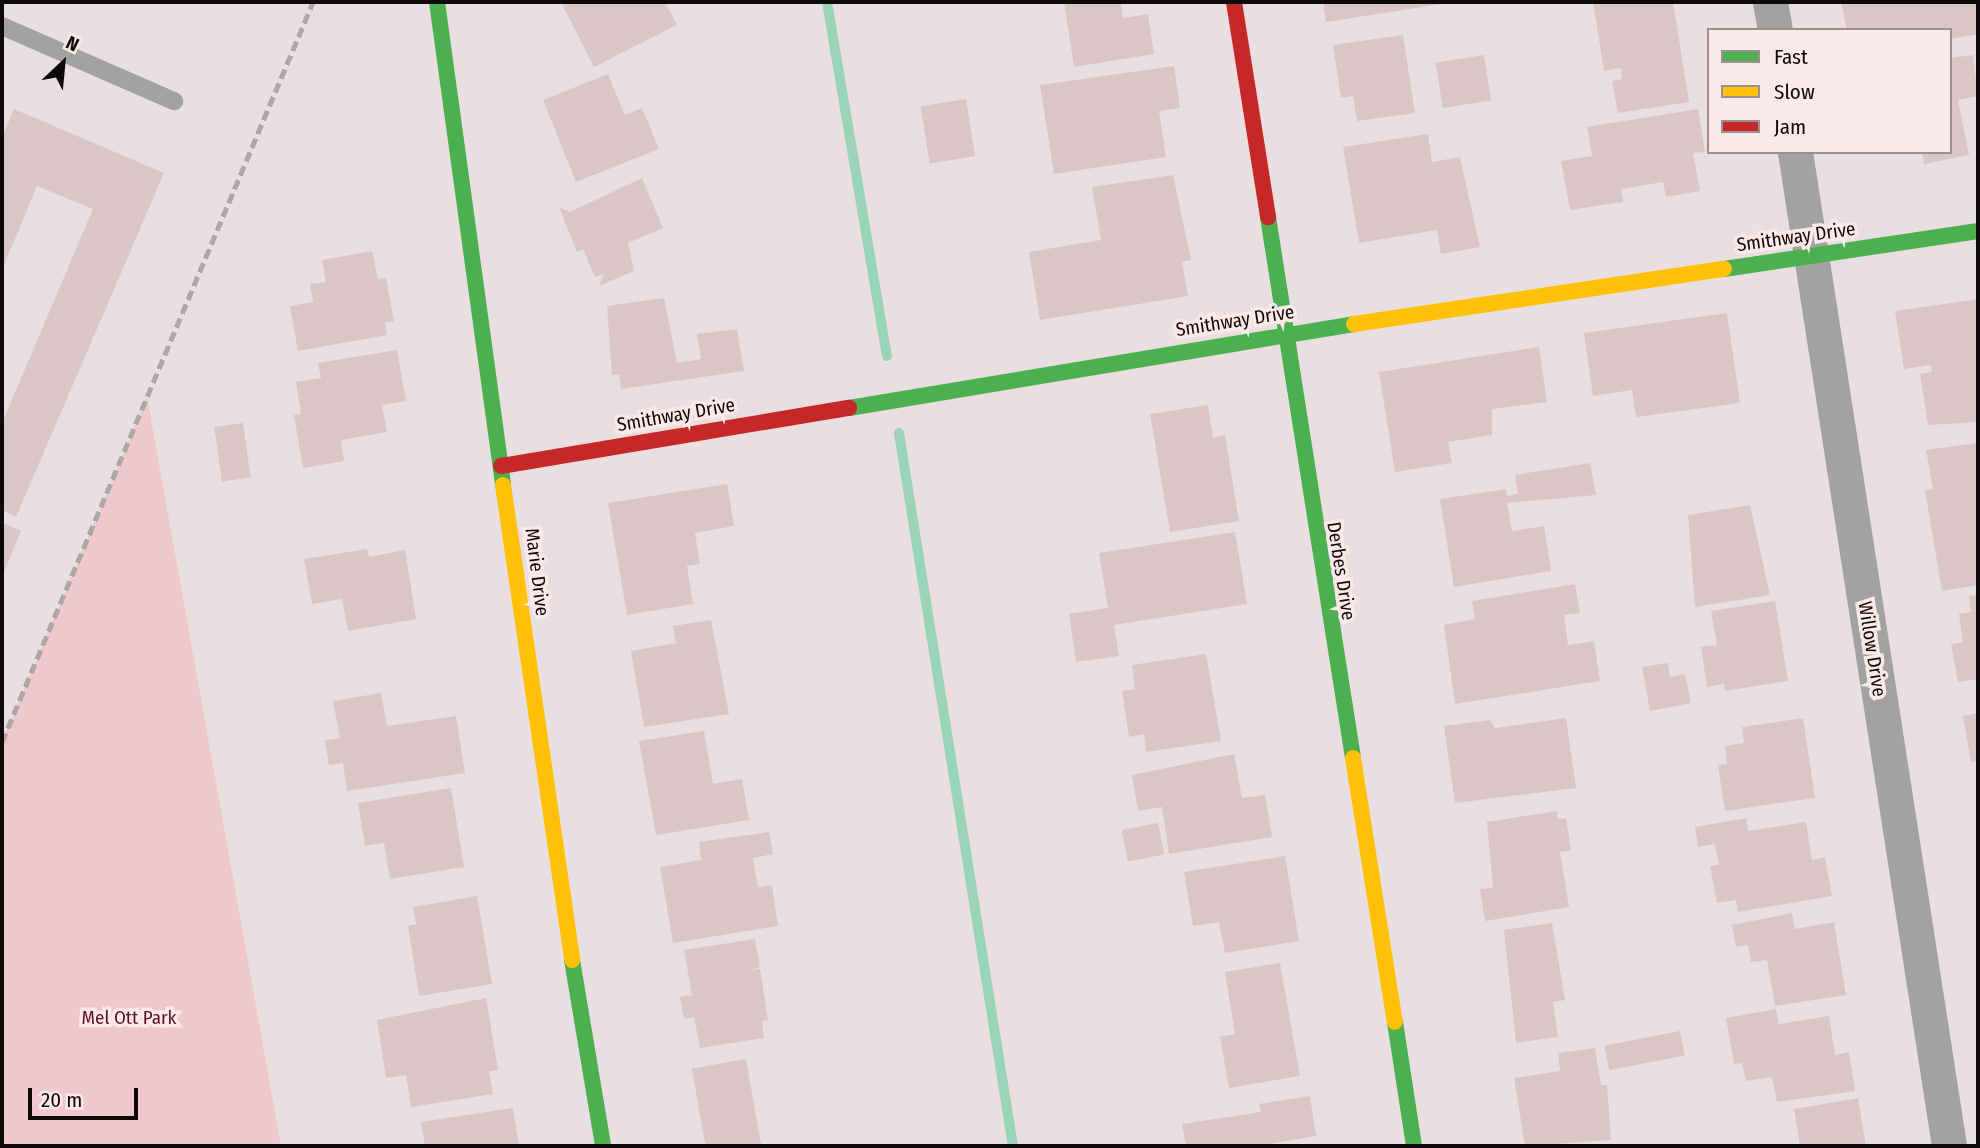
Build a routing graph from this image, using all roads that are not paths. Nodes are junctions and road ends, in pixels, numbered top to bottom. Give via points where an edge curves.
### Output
1 (438, 2) edge
2 (1234, 2) edge
3 (1770, 2) edge
4 (2, 26) edge
5 (1775, 28) edge
6 (174, 101) dead end
7 (1795, 154) edge
8 (1978, 231) edge
9 (1812, 256) junction
10 (1282, 335) junction
11 (501, 466) junction
12 (603, 1146) edge
13 (1414, 1146) edge
14 (1949, 1146) edge

1 - 11 street, Marie Drive
2 - 10 street, Derbes Drive
3 - 5 street
4 - 6 lane
7 - 9 street, Willow Drive
8 - 9 street, Smithway Drive
9 - 10 street, Smithway Drive
9 - 14 street, Willow Drive
10 - 11 street, Smithway Drive
10 - 13 street, Derbes Drive
11 - 12 street, Marie Drive via 545,796

